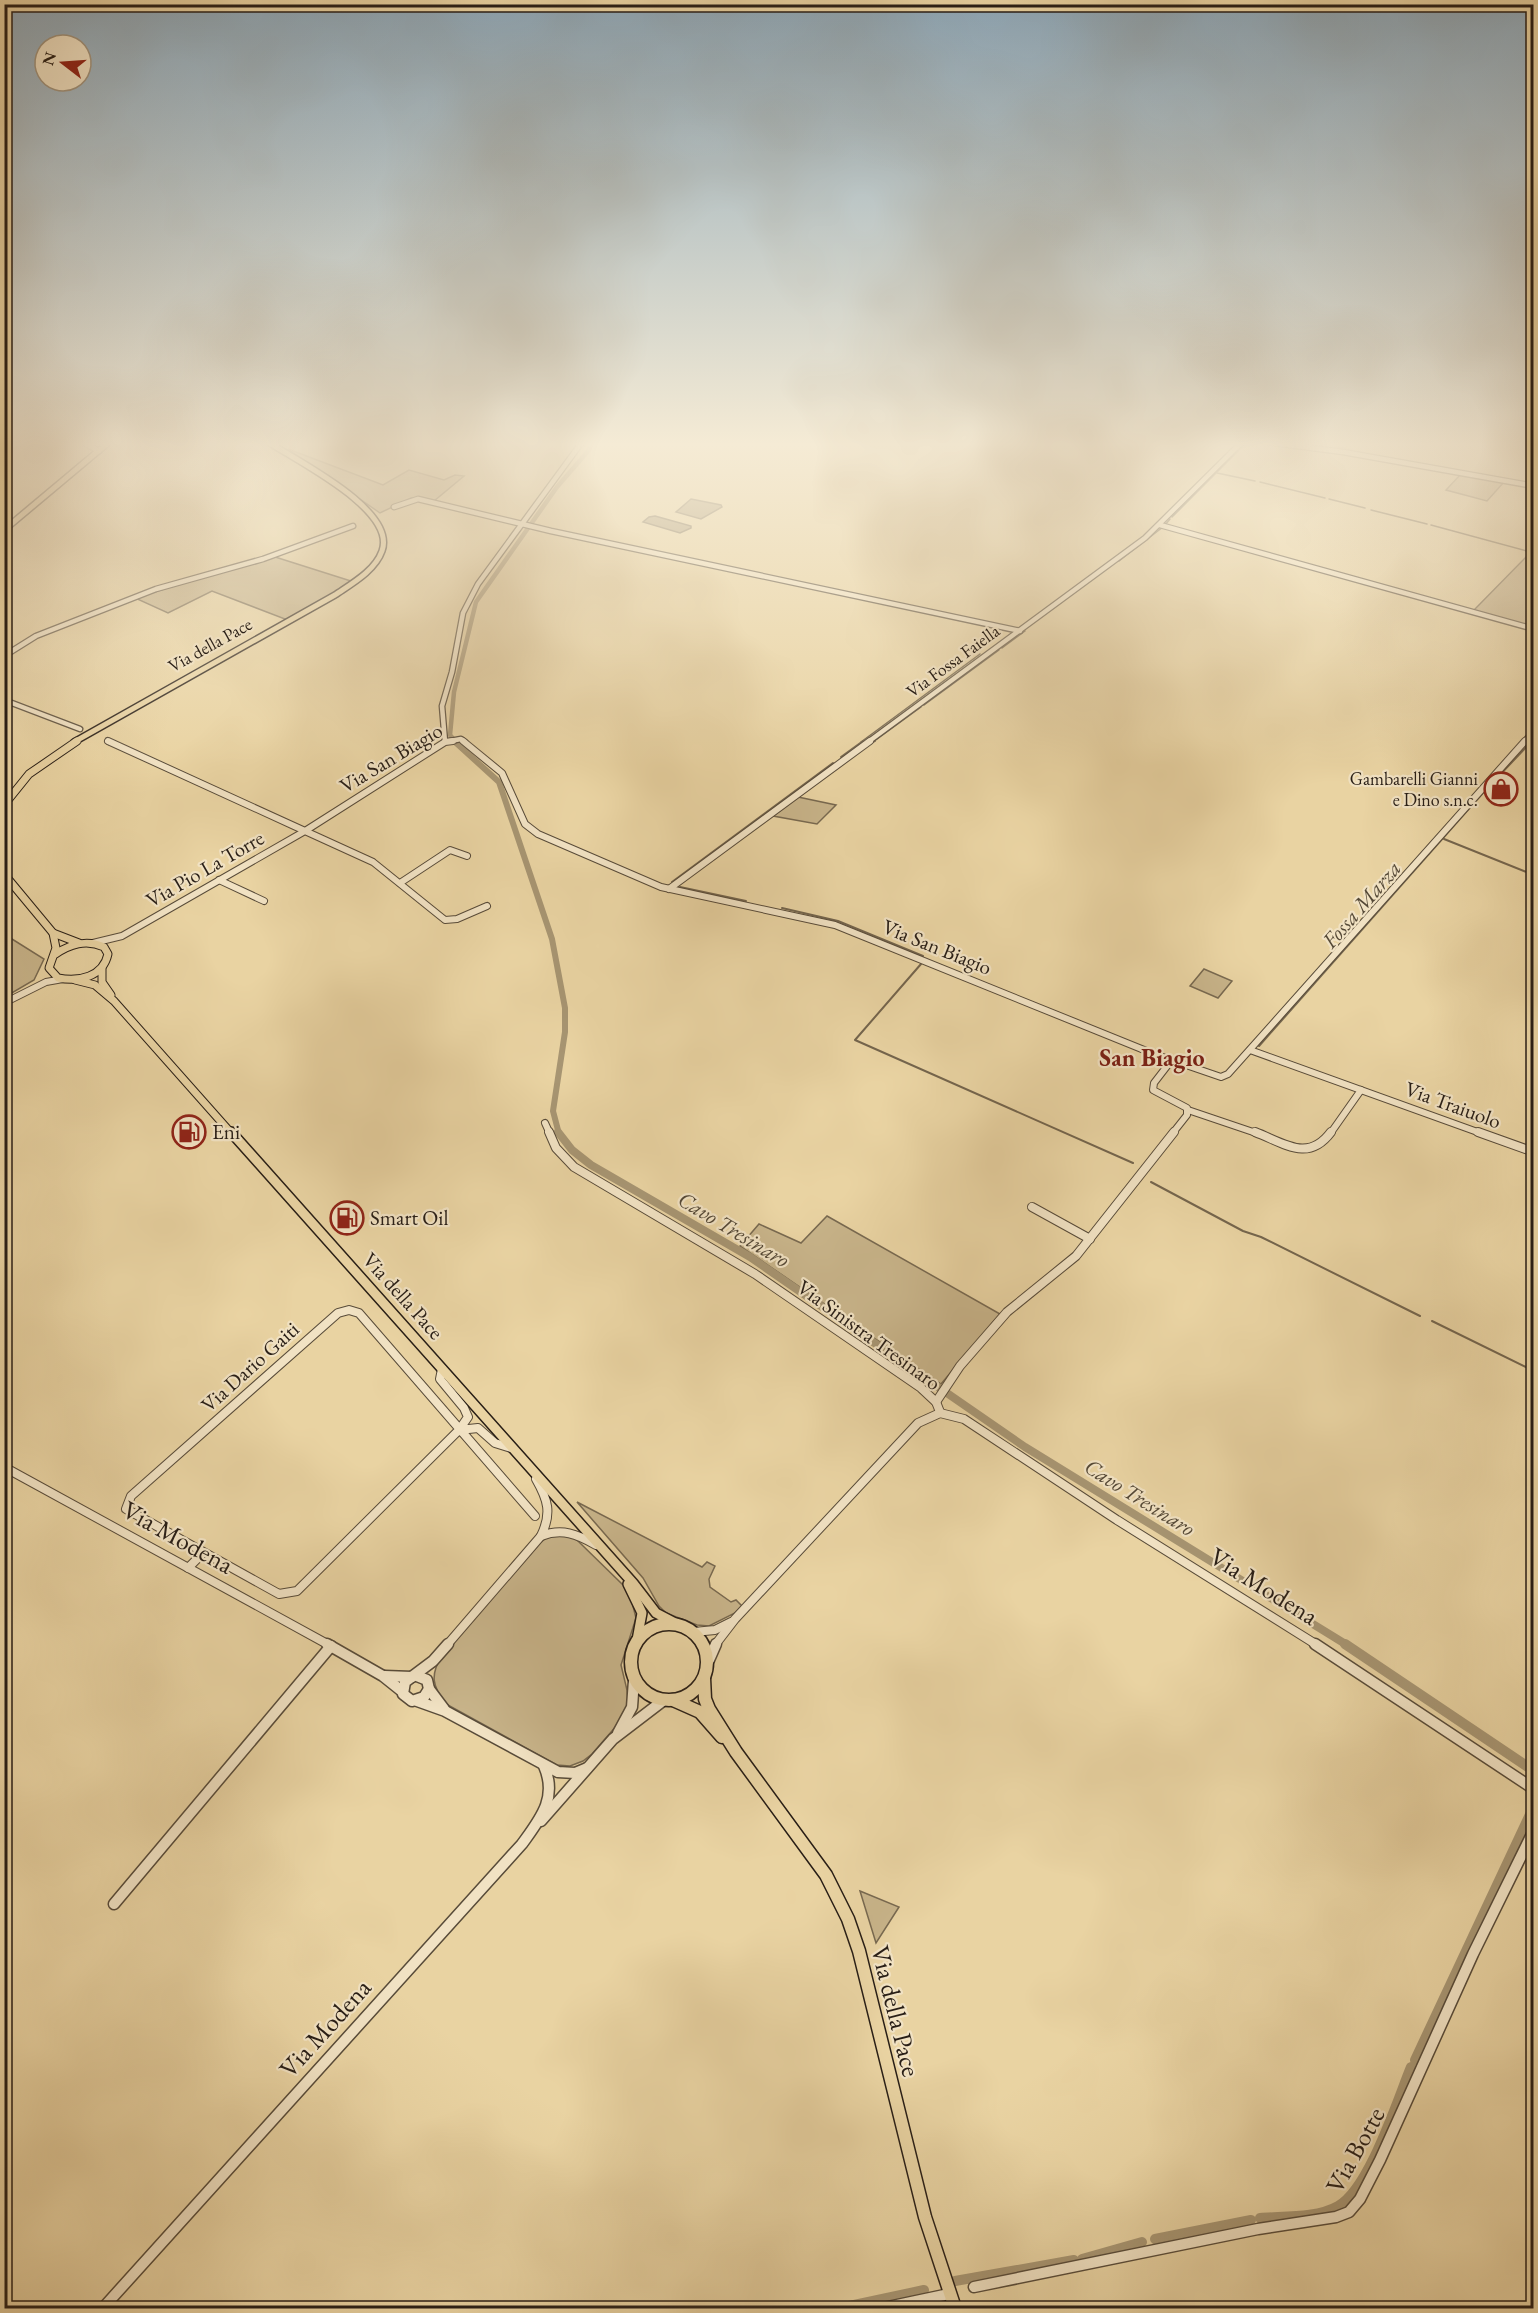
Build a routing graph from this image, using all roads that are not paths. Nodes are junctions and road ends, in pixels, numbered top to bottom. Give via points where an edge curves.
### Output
1 (288, 550) edge
2 (383, 550) edge
3 (504, 550) edge
4 (644, 550) edge
5 (1127, 550) edge
6 (1249, 550) edge
7 (1533, 629) edge
8 (1020, 631) junction
9 (4, 656) edge
10 (4, 700) edge
11 (80, 729) dead end
12 (1533, 731) edge
13 (108, 741) dead end
14 (451, 741) junction
15 (4, 805) edge
16 (305, 831) junction
17 (467, 856) dead end
18 (4, 874) edge
19 (219, 880) junction
20 (400, 883) junction
21 (669, 889) junction
22 (264, 901) dead end
23 (487, 906) dead end
24 (54, 933) junction
25 (122, 936) junction
26 (82, 943) junction
27 (93, 943) junction
28 (108, 954) junction
29 (54, 955) junction
30 (102, 968) junction
31 (49, 971) junction
32 (63, 979) junction
33 (75, 980) junction
34 (23, 992) junction
35 (114, 1001) junction
36 (4, 1002) edge
37 (1250, 1050) junction
38 (1171, 1061) junction
39 (1361, 1090) junction
40 (1188, 1110) junction
41 (545, 1123) dead end
42 (1533, 1152) edge
43 (1032, 1207) dead end
44 (1090, 1239) junction
45 (442, 1369) junction
46 (938, 1399) junction
47 (940, 1412) junction
48 (459, 1430) junction
49 (513, 1448) junction
50 (4, 1467) edge
51 (531, 1469) junction
52 (534, 1516) dead end
53 (541, 1536) junction
54 (604, 1550) junction
55 (202, 1553) junction
56 (616, 1563) junction
57 (188, 1568) junction
58 (735, 1619) junction
59 (679, 1625) junction
60 (693, 1632) junction
61 (636, 1643) junction
62 (331, 1646) junction
63 (709, 1660) junction
64 (433, 1661) junction
65 (383, 1676) junction
66 (414, 1676) junction
67 (704, 1678) junction
68 (634, 1680) junction
69 (429, 1685) junction
70 (403, 1692) junction
71 (668, 1699) junction
72 (417, 1701) junction
73 (446, 1710) junction
74 (612, 1743) junction
75 (736, 1752) junction
76 (544, 1766) junction
77 (590, 1767) junction
78 (1533, 1789) edge
79 (1533, 1830) edge
80 (522, 1844) junction
81 (114, 1904) dead end
82 (974, 2287) dead end
83 (949, 2294) junction
84 (103, 2308) edge
85 (883, 2308) edge
86 (955, 2308) edge

1 - 9 street via 156,589 36,636
2 - 15 main road, Via della Pace via 366,575 335,596 64,748 23,780
3 - 14 street via 463,612 442,706
4 - 8 street
5 - 8 street, Via Fossa Faiella
6 - 7 street
8 - 21 street, Via Fossa Faiella
10 - 11 street
12 - 37 street
13 - 16 street
14 - 16 street, Via San Biagio
14 - 21 street, Via San Biagio via 462,740 502,773 529,828
16 - 19 street, Via Pio La Torre
16 - 20 street via 373,862
17 - 20 street via 450,850
18 - 24 main road
19 - 22 street
19 - 25 street, Via Pio La Torre
20 - 23 street via 445,920 457,920
21 - 38 street, Via San Biagio via 835,925
24 - 26 main road
24 - 29 main road
25 - 27 street, Via Pio La Torre
25 - 28 street, Via Pio La Torre
26 - 27 main road
26 - 29 main road
27 - 28 main road via 104,947
28 - 30 main road
29 - 31 main road
30 - 33 main road
30 - 35 main road, Via della Pace via 102,982
31 - 32 main road
31 - 34 street
32 - 33 main road
32 - 34 street
33 - 35 main road, Via della Pace via 95,985
34 - 36 street
35 - 45 main road, Via della Pace
37 - 38 street, Via San Biagio via 1221,1077
37 - 39 street, Via Traiuolo
38 - 40 street via 1153,1090
39 - 40 street via 1320,1145 1311,1150
39 - 42 street, Via Traiuolo
40 - 44 street
41 - 46 street, Via Sinistra Tresinaro via 556,1148 574,1167 755,1274
43 - 44 street
44 - 46 street via 1062,1270 1007,1312 960,1366
45 - 48 street via 440,1379 468,1417
45 - 49 main road, Via della Pace
46 - 47 street, Via Sinistra Tresinaro
47 - 58 street via 918,1423
47 - 78 street, Via Modena via 964,1419 1117,1521 1314,1643
48 - 49 street via 478,1428 495,1443
48 - 52 street, Via Dario Gaiti
48 - 55 street, Via Dario Gaiti via 297,1591 279,1594
48 - 55 street, Via Dario Gaiti via 359,1313 338,1312 128,1500 126,1509 132,1514
49 - 51 main road, Via della Pace
50 - 57 street, Via Modena
51 - 53 street via 550,1510
51 - 54 main road, Via della Pace
53 - 54 street via 557,1530 575,1532
53 - 64 street
54 - 56 main road, Via della Pace
55 - 57 street
56 - 59 main road, Via della Pace via 656,1613
56 - 61 main road, Via della Pace via 642,1613
57 - 62 street, Via Modena
58 - 60 street via 715,1630
58 - 63 street
59 - 60 main road, Via della Pace
59 - 61 main road via 655,1628
60 - 63 main road via 702,1640
61 - 68 main road, Via della Pace via 630,1662
62 - 65 street, Via Modena
62 - 81 street
63 - 67 main road, Via della Pace
64 - 66 street
64 - 69 street
65 - 66 street, Via Modena
65 - 70 street, Via Modena
66 - 69 street, Via Modena via 425,1677
66 - 70 street via 405,1682
67 - 71 main road via 687,1695
67 - 75 main road, Via della Pace via 709,1709
68 - 71 main road, Via della Pace via 646,1694
68 - 74 street via 629,1714
69 - 72 street via 426,1696
69 - 73 street, Via Modena
70 - 72 street, Via Modena via 408,1700
71 - 74 street via 642,1713
71 - 75 main road, Via della Pace via 700,1712
72 - 73 street, Via Modena
73 - 76 street, Via Modena
74 - 77 street
75 - 83 main road, Via della Pace via 817,1860 848,1919 925,2217
76 - 77 street, Via Modena via 567,1773
76 - 80 street, Via Modena via 552,1791
77 - 80 street
79 - 82 street, Via Botte via 1380,2160 1349,2212
80 - 84 street, Via Modena
83 - 85 street
83 - 86 main road, Via della Pace

